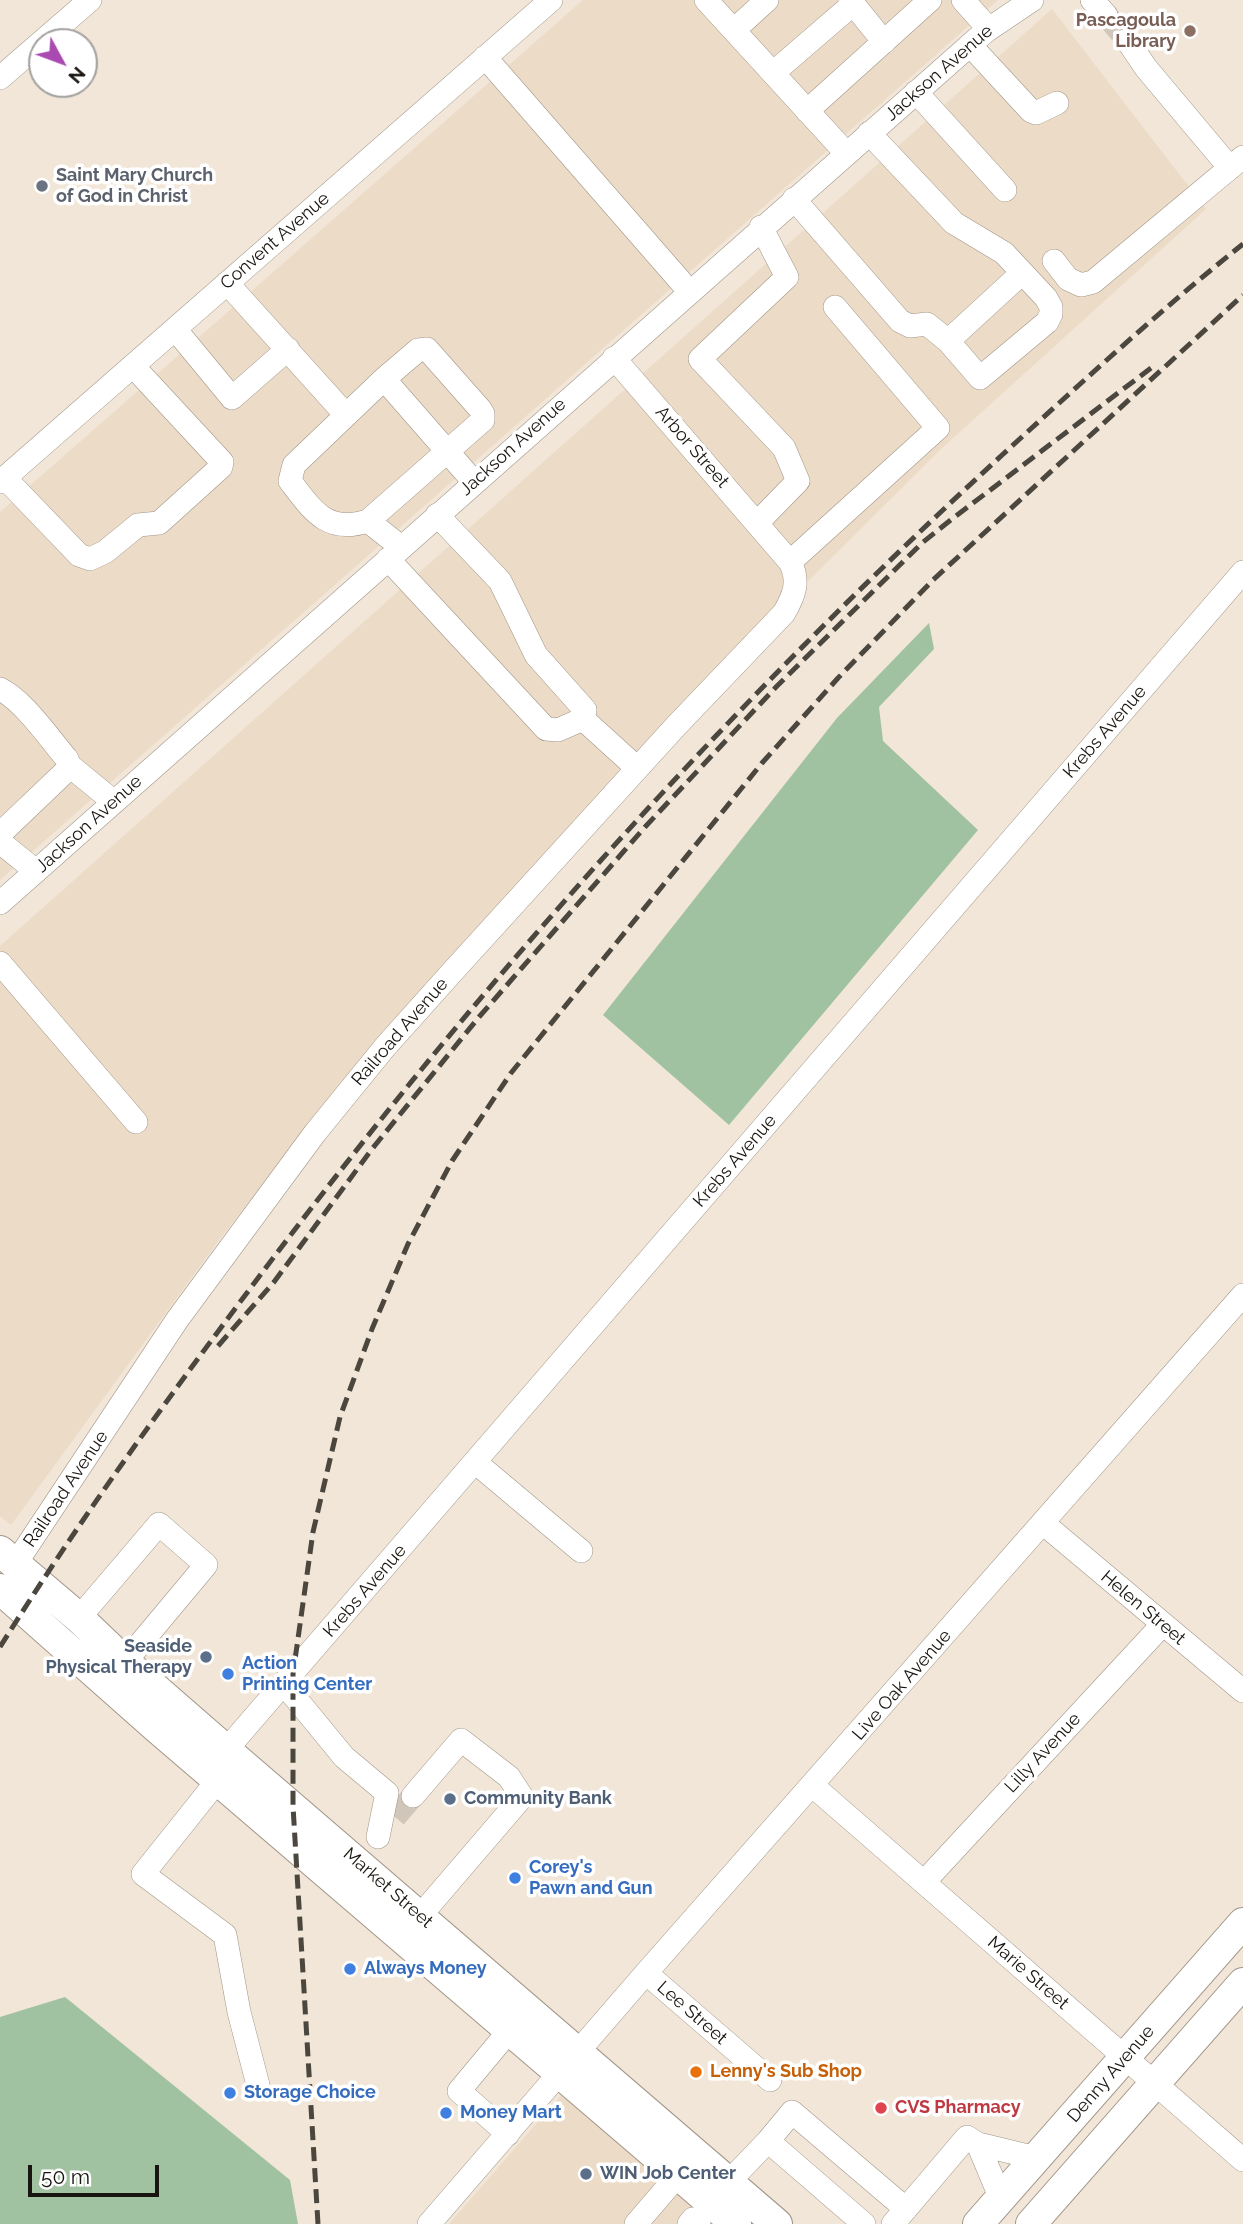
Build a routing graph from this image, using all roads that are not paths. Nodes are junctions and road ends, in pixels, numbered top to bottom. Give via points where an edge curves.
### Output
1 (90, 0) edge
2 (551, 0) edge
3 (706, 0) edge
4 (767, 0) edge
5 (930, 0) edge
6 (963, 0) edge
7 (1021, 0) edge
8 (1032, 0) edge
9 (851, 2) edge
10 (734, 30) junction
11 (981, 35) junction
12 (1127, 40) tunnel mouth
13 (884, 42) junction
14 (485, 57) junction
15 (773, 73) junction
16 (0, 78) edge
17 (916, 92) junction
18 (1057, 103) dead end
19 (807, 111) junction
20 (869, 132) junction
21 (846, 153) junction
22 (1237, 163) edge
23 (1005, 191) dead end
24 (794, 199) junction
25 (761, 227) junction
26 (1054, 261) dead end
27 (1021, 273) junction
28 (227, 283) junction
29 (689, 291) junction
30 (835, 307) dead end
31 (174, 329) junction
32 (948, 341) junction
33 (288, 349) junction
34 (614, 358) junction
35 (133, 366) junction
36 (384, 379) junction
37 (346, 415) junction
38 (449, 451) junction
39 (3, 480) edge
40 (474, 482) junction
41 (437, 515) junction
42 (369, 522) junction
43 (764, 529) junction
44 (394, 553) junction
45 (790, 562) junction
46 (1243, 572) edge
47 (0, 689) edge
48 (583, 719) junction
49 (69, 765) junction
50 (637, 768) junction
51 (114, 802) junction
52 (0, 834) edge
53 (0, 842) edge
54 (36, 871) junction
55 (0, 903) edge
56 (0, 963) edge
57 (135, 1122) dead end
58 (1243, 1295) edge
59 (475, 1462) junction
60 (1044, 1524) junction
61 (581, 1551) dead end
62 (8, 1557) edge
63 (0, 1589) edge
64 (79, 1618) junction
65 (1163, 1624) junction
66 (125, 1662) junction
67 (284, 1684) junction
68 (1243, 1691) edge
69 (226, 1750) junction
70 (218, 1780) junction
71 (813, 1786) junction
72 (414, 1796) tunnel mouth
73 (395, 1817) tunnel mouth
74 (378, 1837) junction
75 (357, 1862) junction
76 (923, 1882) junction
77 (420, 1916) junction
78 (1243, 1923) edge
79 (646, 1973) junction
80 (1243, 1983) edge
81 (509, 2032) junction
82 (1125, 2057) junction
83 (569, 2064) junction
84 (771, 2080) dead end
85 (1155, 2083) junction
86 (258, 2085) dead end
87 (508, 2134) junction
88 (768, 2141) junction
89 (978, 2144) junction
90 (1036, 2158) junction
91 (1243, 2160) edge
92 (678, 2175) junction
93 (1001, 2199) junction
94 (712, 2202) edge
95 (899, 2217) edge
96 (429, 2224) edge
97 (636, 2224) edge
98 (689, 2224) edge
99 (736, 2224) edge
100 (777, 2224) edge
101 (864, 2224) edge
102 (978, 2224) edge
103 (1031, 2224) edge

1 - 16 street
2 - 14 street, Convent Avenue
3 - 10 street
4 - 10 street
5 - 13 street
6 - 11 street
7 - 11 street
8 - 11 street, Jackson Avenue
9 - 13 street
9 - 15 street
10 - 15 street
11 - 17 street, Jackson Avenue
11 - 18 street via 1031,111
12 - 22 street via 1146,68
13 - 19 street
14 - 28 street, Convent Avenue
14 - 29 street
15 - 19 street
17 - 20 street, Jackson Avenue
17 - 23 street
19 - 21 street
20 - 21 street, Jackson Avenue
20 - 27 street via 954,223 1004,253
21 - 24 street, Jackson Avenue
22 - 26 street via 1093,282 1080,285 1068,279
24 - 25 street, Jackson Avenue
24 - 32 street via 900,321 910,326 927,324
25 - 29 street, Jackson Avenue
25 - 43 street via 787,277 700,359 784,448 798,481
27 - 32 street
27 - 32 street via 1051,307 1046,322 980,378
28 - 31 street, Convent Avenue
28 - 33 street
29 - 34 street, Jackson Avenue
30 - 45 street via 938,428
31 - 33 street via 232,398
31 - 35 street, Convent Avenue
33 - 37 street
34 - 40 street, Jackson Avenue
34 - 43 street, Arbor Street
35 - 39 street, Convent Avenue
35 - 39 street via 222,462 159,523 138,525 90,559 79,555
36 - 37 street
36 - 38 street
36 - 38 street via 418,350 427,349 434,355 483,414 479,425
37 - 42 street via 294,464 290,481 326,520 343,527
38 - 40 street
38 - 42 street
40 - 41 street, Jackson Avenue
41 - 44 street, Jackson Avenue
41 - 48 street via 500,581 536,655 585,710
42 - 44 street
43 - 45 street
44 - 48 street via 545,729 558,730
44 - 51 street, Jackson Avenue
45 - 50 street, Railroad Avenue via 796,584 784,613
46 - 59 street, Krebs Avenue
47 - 49 street via 33,719
48 - 50 street
49 - 51 street
49 - 52 street
50 - 62 street, Railroad Avenue via 385,1048 315,1133
51 - 54 street, Jackson Avenue
53 - 54 street
54 - 55 street, Jackson Avenue
56 - 57 street
58 - 60 street, Live Oak Avenue
59 - 61 street
59 - 67 street, Krebs Avenue
60 - 65 street, Helen Street
60 - 71 street, Live Oak Avenue
62 - 64 main road, Market Street
63 - 70 main road, Market Street
64 - 66 main road, Market Street
64 - 66 street via 159,1524 206,1565
65 - 68 street, Helen Street
65 - 76 street, Lilly Avenue
66 - 69 main road, Market Street
67 - 69 street, Krebs Avenue
67 - 74 street via 344,1757 387,1793
69 - 75 main road, Market Street
70 - 81 main road, Market Street
70 - 86 street via 143,1874 225,1935
71 - 76 street, Marie Street
71 - 79 street, Live Oak Avenue
72 - 77 street via 461,1741 509,1777 522,1797
73 - 74 street
74 - 75 street
75 - 77 main road, Market Street
76 - 82 street, Marie Street
77 - 83 main road, Market Street
78 - 82 main road, Denny Avenue
79 - 83 street, Live Oak Avenue
79 - 84 street, Lee Street
80 - 85 main road
81 - 83 main road, Market Street
81 - 87 street via 459,2091
82 - 85 street, Marie Street
82 - 90 main road, Denny Avenue
83 - 87 street, Live Oak Avenue
83 - 92 main road, Market Street
83 - 94 main road, Market Street
85 - 91 street, Marie Street
85 - 103 main road
87 - 96 street, Live Oak Avenue
88 - 94 street
88 - 95 street via 792,2112
88 - 101 street
89 - 90 street
89 - 93 street
89 - 95 street via 967,2137
90 - 93 main road, Denny Avenue
92 - 94 main road, Market Street
92 - 97 street
93 - 102 main road, Denny Avenue
94 - 98 street
94 - 99 main road, Market Street
94 - 100 main road, Market Street

